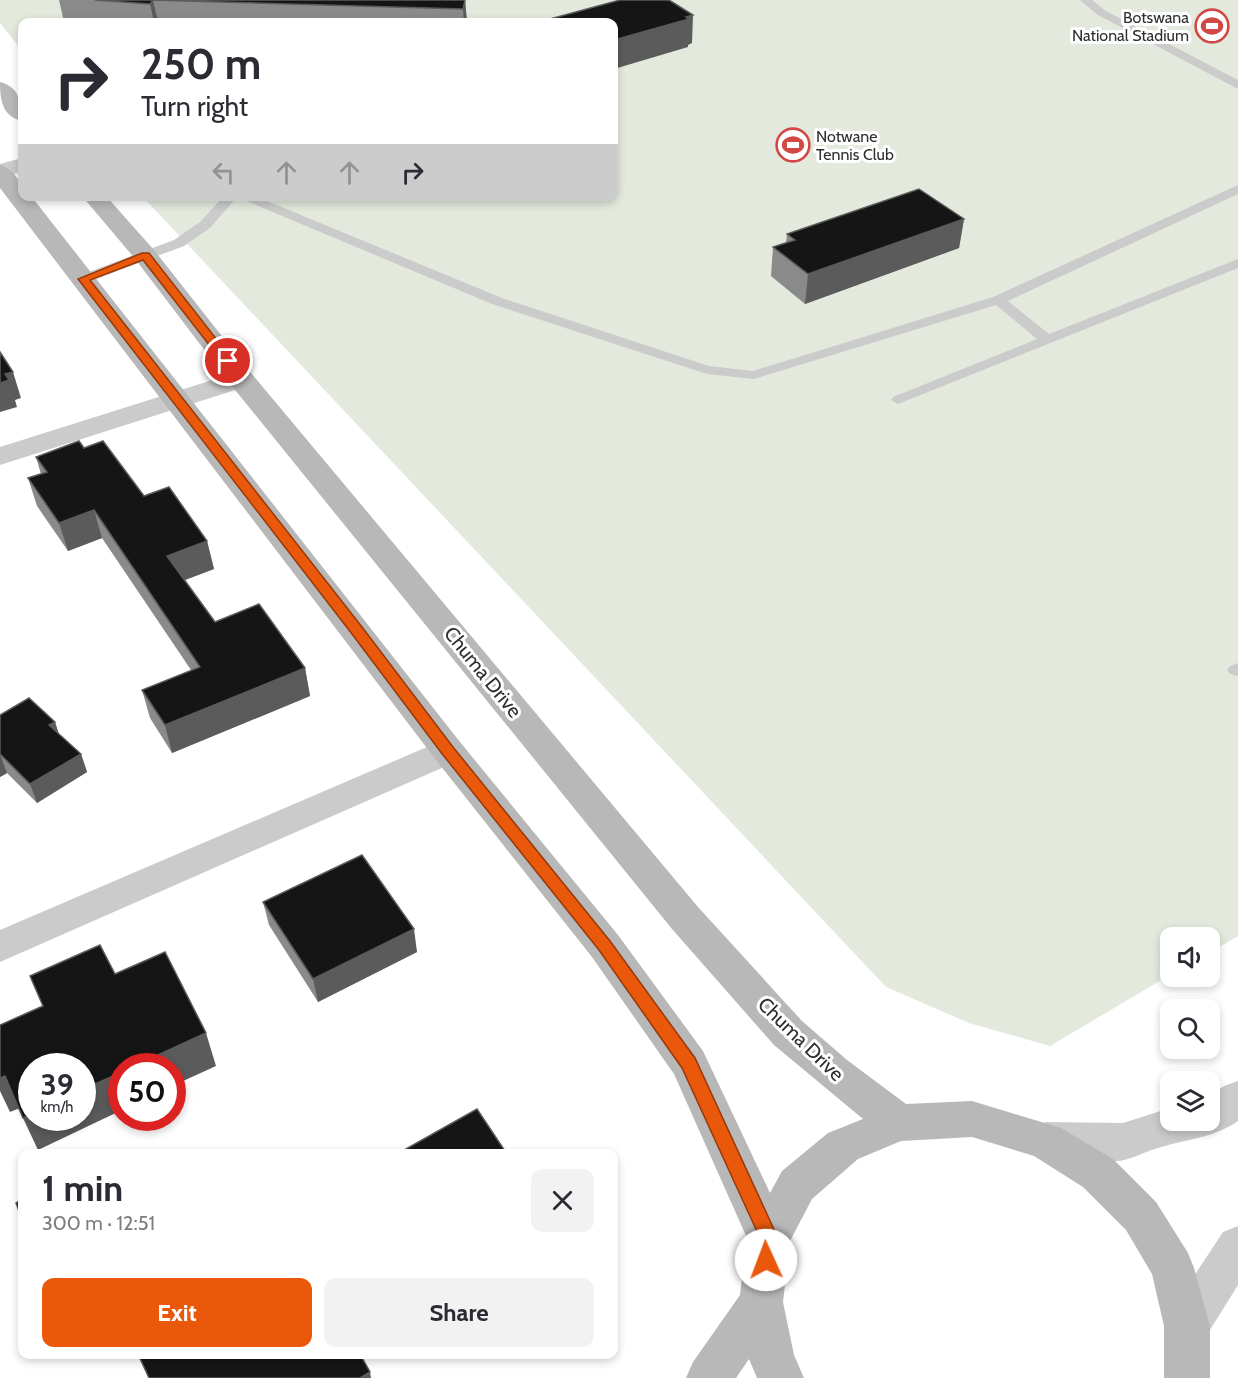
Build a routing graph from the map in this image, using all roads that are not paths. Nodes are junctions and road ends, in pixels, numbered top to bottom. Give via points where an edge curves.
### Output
1 (1085, 0) edge
2 (1238, 85) edge
3 (0, 88) edge
4 (18, 110) edge
5 (18, 166) edge
6 (0, 172) edge
7 (1238, 189) edge
8 (18, 195) edge
9 (22, 201) edge
10 (97, 201) edge
11 (227, 201) edge
12 (255, 201) edge
13 (145, 255) junction
14 (1238, 264) edge
15 (83, 279) junction
16 (998, 300) junction
17 (1047, 340) junction
18 (241, 379) junction
19 (178, 399) junction
20 (898, 400) dead end
21 (0, 456) edge
22 (448, 751) junction
23 (0, 947) edge
24 (1238, 1099) edge
25 (1220, 1111) edge
26 (898, 1123) junction
27 (1160, 1129) edge
28 (1046, 1141) junction
29 (769, 1238) junction
30 (1238, 1246) edge
31 (761, 1302) junction
32 (1187, 1326) junction
33 (709, 1378) edge
34 (781, 1378) edge
35 (1186, 1378) edge

1 - 2 lane via 1102,13
3 - 4 main road
5 - 6 street
6 - 8 main road
7 - 16 lane
9 - 15 main road
10 - 13 main road, Chuma Drive
11 - 13 lane via 205,225 179,243
12 - 16 lane via 496,301 707,370 754,375
13 - 15 lane
13 - 18 main road, Chuma Drive
14 - 17 lane
15 - 19 main road
16 - 17 lane
17 - 20 lane
18 - 19 street
18 - 26 main road, Chuma Drive via 685,918 788,1033
19 - 21 street
19 - 22 main road
22 - 23 street
22 - 29 main road via 605,946 689,1063
24 - 25 street
26 - 28 main road via 972,1119
26 - 29 main road via 843,1146 797,1185
27 - 28 street via 1123,1142
28 - 32 main road via 1098,1173 1141,1216 1172,1268
29 - 31 main road
30 - 32 street
31 - 33 main road
31 - 34 main road via 772,1359
32 - 35 main road

